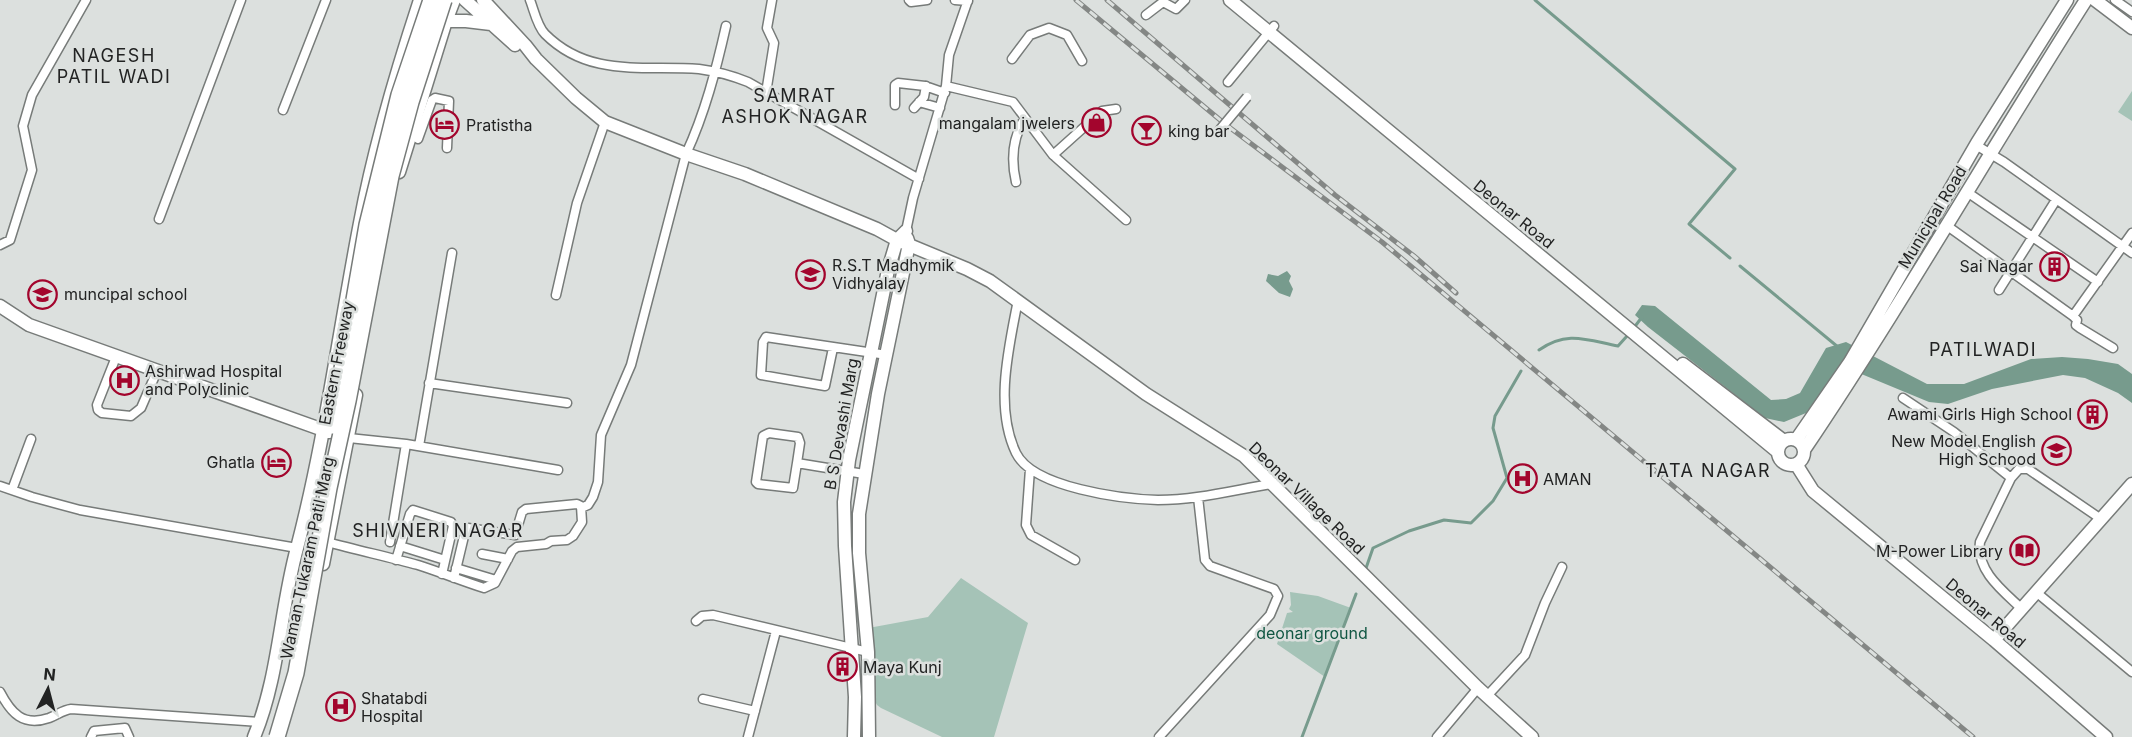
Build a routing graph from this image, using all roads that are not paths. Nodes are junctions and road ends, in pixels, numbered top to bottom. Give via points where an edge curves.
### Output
1 (86, 0) edge
2 (241, 0) edge
3 (326, 0) edge
4 (420, 0) edge
5 (431, 0) edge
6 (444, 0) edge
7 (454, 0) edge
8 (465, 0) edge
9 (483, 0) edge
10 (488, 0) edge
11 (530, 0) edge
12 (771, 0) edge
13 (909, 0) edge
14 (927, 0) edge
15 (955, 0) edge
16 (968, 0) edge
17 (1185, 0) edge
18 (1230, 0) edge
19 (1243, 0) edge
20 (2067, 0) edge
21 (2089, 0) edge
22 (2115, 0) edge
23 (2132, 12) edge
24 (1146, 15) dead end
25 (446, 21) junction
26 (495, 21) junction
27 (726, 26) dead end
28 (2132, 28) edge
29 (1271, 30) junction
30 (1012, 59) dead end
31 (1082, 61) dead end
32 (715, 73) junction
33 (1228, 82) dead end
34 (926, 86) junction
35 (946, 89) junction
36 (766, 93) junction
37 (1247, 97) dead end
38 (895, 105) dead end
39 (940, 108) junction
40 (1116, 109) dead end
41 (283, 110) dead end
42 (423, 112) junction
43 (1025, 118) junction
44 (606, 122) junction
45 (1217, 133) dead end
46 (418, 139) dead end
47 (1976, 145) junction
48 (447, 148) dead end
49 (1989, 153) junction
50 (686, 154) junction
51 (1053, 155) junction
52 (919, 178) junction
53 (1016, 183) dead end
54 (1967, 192) junction
55 (2056, 200) junction
56 (159, 219) dead end
57 (1126, 220) dead end
58 (1946, 225) junction
59 (2132, 233) edge
60 (2032, 236) junction
61 (904, 239) junction
62 (0, 244) edge
63 (2122, 247) junction
64 (452, 253) dead end
65 (2132, 253) edge
66 (888, 270) junction
67 (902, 273) junction
68 (2010, 273) junction
69 (2098, 282) junction
70 (1999, 290) dead end
71 (556, 295) dead end
72 (1018, 300) junction
73 (0, 306) edge
74 (2073, 316) junction
75 (1865, 346) junction
76 (833, 348) junction
77 (2113, 348) dead end
78 (870, 352) junction
79 (887, 355) junction
80 (116, 357) junction
81 (157, 372) junction
82 (429, 383) junction
83 (1903, 398) dead end
84 (567, 403) dead end
85 (322, 430) junction
86 (349, 438) junction
87 (30, 439) dead end
88 (406, 444) junction
89 (419, 446) junction
90 (1790, 446) junction
91 (797, 463) junction
92 (1796, 464) junction
93 (1030, 469) junction
94 (558, 470) dead end
95 (848, 471) junction
96 (864, 474) junction
97 (2011, 478) junction
98 (1271, 484) junction
99 (2132, 484) edge
100 (0, 486) edge
101 (12, 490) junction
102 (1198, 497) junction
103 (581, 508) junction
104 (2102, 519) junction
105 (514, 535) junction
106 (327, 542) junction
107 (390, 542) dead end
108 (400, 546) junction
109 (517, 547) junction
110 (297, 548) junction
111 (482, 554) dead end
112 (442, 559) junction
113 (508, 559) junction
114 (396, 560) junction
115 (1075, 560) dead end
116 (1562, 567) dead end
117 (456, 568) junction
118 (439, 572) junction
119 (454, 578) junction
120 (496, 580) junction
121 (2037, 592) junction
122 (2022, 609) junction
123 (696, 621) dead end
124 (776, 631) junction
125 (1994, 640) junction
126 (851, 648) junction
127 (868, 652) junction
128 (2132, 672) edge
129 (0, 692) edge
130 (1482, 692) junction
131 (703, 699) dead end
132 (755, 711) junction
133 (260, 722) junction
134 (91, 737) edge
135 (129, 737) edge
136 (254, 737) edge
137 (267, 737) edge
138 (277, 737) edge
139 (283, 737) edge
140 (748, 737) edge
141 (854, 737) edge
142 (869, 737) edge
143 (1159, 737) edge
144 (1437, 737) edge
145 (1532, 737) edge
146 (2106, 737) edge

1 - 62 street via 32,95 23,126 32,170 10,240
2 - 56 street
3 - 41 street
4 - 85 main road, Waman Tukaram Patil Marg via 378,142
5 - 137 highway, Eastern Freeway, bridge via 399,95 367,225 295,630
6 - 138 highway, Eastern Freeway, bridge via 391,176 298,664
7 - 25 main road, Waman Tukaram Patil Marg
8 - 26 main road
9 - 26 main road
10 - 26 main road
11 - 32 street via 543,33 581,60 608,66
12 - 36 street via 767,27 774,43
13 - 14 street
15 - 16 street
16 - 35 street, B S Devashi Marg via 949,55
17 - 24 street via 1176,9 1163,2
18 - 29 main road, Deonar Road
19 - 29 main road, Deonar Road
20 - 47 main road, Municipal Road
21 - 28 main road
21 - 49 main road, Municipal Road
22 - 23 street
25 - 26 main road
25 - 42 main road, Waman Tukaram Patil Marg
26 - 44 main road, Deonar Village Road
27 - 32 street
29 - 33 street
29 - 90 main road, Deonar Road via 1605,306 1755,426
30 - 31 street via 1030,35 1049,28 1067,35
32 - 36 street via 748,82
32 - 50 street
34 - 35 street
34 - 38 street via 895,84
34 - 39 street via 916,105
35 - 39 street, B S Devashi Marg
35 - 43 street via 1013,102
36 - 52 street
37 - 45 street, bridge
39 - 52 street, B S Devashi Marg
40 - 51 street via 1102,111
42 - 46 street
42 - 48 street via 435,98 449,100
42 - 86 main road, Waman Tukaram Patil Marg via 399,175
43 - 51 street
43 - 53 street via 1013,148
44 - 50 main road, Deonar Village Road
44 - 71 street via 577,203
47 - 49 street
47 - 75 main road, Municipal Road
49 - 54 main road, Municipal Road
49 - 55 street
50 - 61 main road, Deonar Village Road
50 - 103 street via 631,365 602,435 598,482 588,505
51 - 57 street
52 - 61 street, B S Devashi Marg
54 - 58 main road, Municipal Road
54 - 60 street
55 - 60 street
55 - 63 street
58 - 68 street
58 - 75 main road, Municipal Road
59 - 63 street
60 - 68 street
60 - 69 street
61 - 66 main road, B S Devashi Marg
61 - 67 main road, B S Devashi Marg
61 - 72 main road, Deonar Village Road via 990,281
63 - 65 street
63 - 69 street
64 - 82 street
66 - 67 main road
66 - 78 main road, B S Devashi Marg
67 - 79 main road, B S Devashi Marg
68 - 70 street
68 - 74 street
69 - 74 street
72 - 93 street via 1005,376 1007,423 1016,454
72 - 98 main road, Deonar Village Road via 1146,394 1244,456
73 - 80 main road via 29,325
74 - 77 street via 2076,325
75 - 90 main road, Municipal Road via 1847,376
76 - 76 street via 766,338 761,375 825,386
76 - 78 street
78 - 79 street
78 - 95 main road, B S Devashi Marg
79 - 96 main road, B S Devashi Marg
80 - 81 main road
80 - 81 street via 97,405 102,413 131,416 141,408
81 - 85 main road
82 - 84 street
82 - 89 street
83 - 97 street via 1954,432
85 - 86 main road
85 - 110 main road, Waman Tukaram Patil Marg
86 - 88 street
86 - 106 main road, Waman Tukaram Patil Marg
87 - 101 street
88 - 89 street
88 - 107 street
89 - 94 street
90 - 92 main road, Municipal Road via 1802,459
90 - 92 main road, Deonar Road via 1784,463
91 - 91 street via 798,437 765,434 756,482 793,488
91 - 95 street
92 - 125 main road, Deonar Road via 1812,491
93 - 102 street via 1054,482 1100,494 1159,500
93 - 115 street via 1026,525 1031,535
95 - 96 street
95 - 126 main road, B S Devashi Marg via 844,502
96 - 127 main road, B S Devashi Marg via 859,553
97 - 104 street via 2019,470 2028,469
97 - 122 street via 1980,542 1980,555 1984,569
98 - 102 street
98 - 130 main road, Deonar Village Road
99 - 104 main road
100 - 101 street
101 - 110 street via 80,510
102 - 143 street via 1205,560 1210,566 1274,589 1278,596 1270,615
103 - 105 street via 577,504 526,508
103 - 109 street via 582,522 567,540
104 - 121 main road
105 - 109 street
105 - 117 street via 468,528
106 - 114 street
106 - 139 main road, Waman Tukaram Patil Marg via 292,712
108 - 112 street
108 - 112 street via 413,510 451,522
108 - 114 street
109 - 113 street
110 - 133 main road, Waman Tukaram Patil Marg via 269,697
111 - 113 street
112 - 118 street
113 - 120 street
114 - 118 street
116 - 130 street via 1525,655
117 - 119 street
117 - 120 street
118 - 119 street
119 - 120 street via 484,588
121 - 122 main road
121 - 128 street
122 - 125 main road
123 - 124 street via 713,615
124 - 126 street
124 - 132 street
125 - 146 main road, Deonar Road
126 - 127 street
126 - 141 main road, B S Devashi Marg
127 - 142 main road, B S Devashi Marg
129 - 133 street via 14,713 31,721 72,709
130 - 144 street
130 - 145 main road, Deonar Village Road
131 - 132 street
132 - 140 street
133 - 136 main road, Waman Tukaram Patil Marg
134 - 135 street via 94,731 125,728

